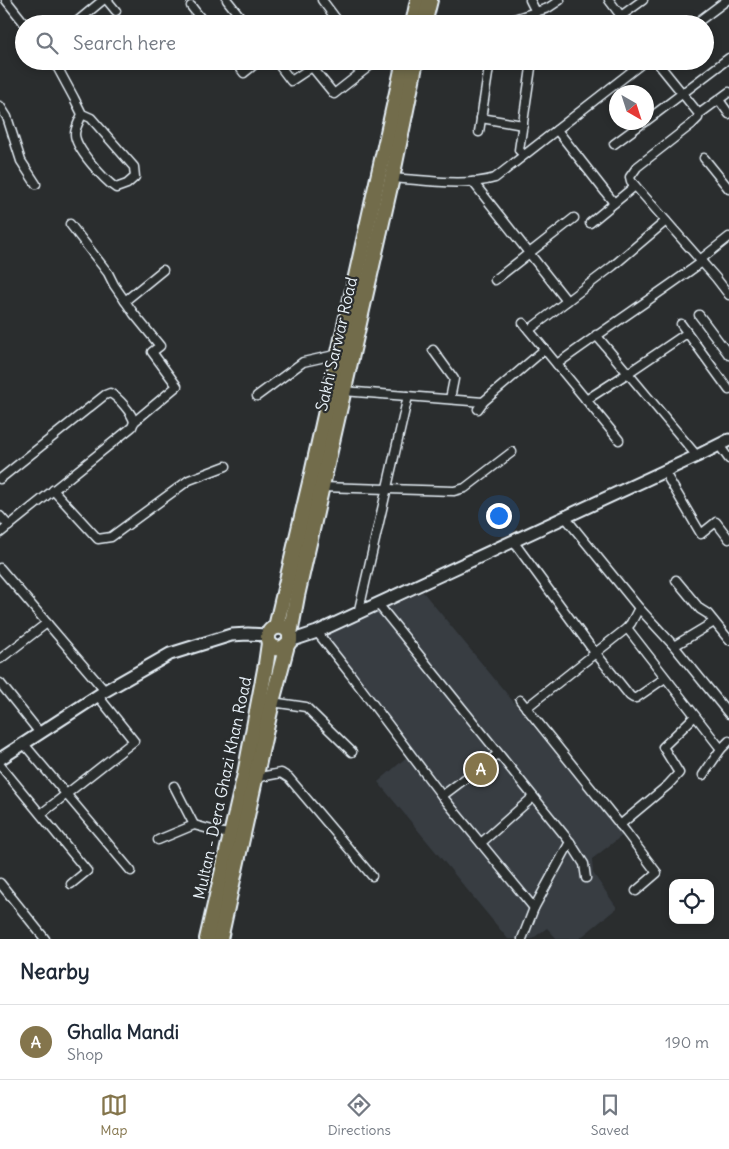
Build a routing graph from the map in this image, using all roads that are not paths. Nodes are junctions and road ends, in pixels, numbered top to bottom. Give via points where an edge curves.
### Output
1 (6, 0) edge
2 (103, 0) edge
3 (107, 0) edge
4 (227, 0) edge
5 (322, 0) edge
6 (418, 0) edge
7 (430, 0) edge
8 (530, 0) edge
9 (560, 0) edge
10 (609, 0) edge
11 (643, 0) edge
12 (727, 0) edge
13 (191, 6) dead end
14 (116, 11) dead end
15 (536, 12) junction
16 (18, 15) edge
17 (85, 15) edge
18 (198, 15) edge
19 (239, 15) edge
20 (333, 15) edge
21 (415, 15) edge
22 (426, 15) edge
23 (527, 15) edge
24 (621, 15) edge
25 (623, 15) edge
26 (707, 15) edge
27 (729, 58) edge
28 (714, 69) edge
29 (59, 70) edge
30 (283, 70) edge
31 (308, 70) edge
32 (314, 70) edge
33 (362, 70) edge
34 (402, 70) edge
35 (414, 70) edge
36 (489, 70) edge
37 (531, 70) edge
38 (634, 70) edge
39 (663, 70) edge
40 (713, 70) edge
41 (729, 92) edge
42 (682, 93) junction
43 (719, 100) junction
44 (0, 106) edge
45 (82, 114) junction
46 (699, 114) junction
47 (729, 114) edge
48 (654, 115) edge
49 (7, 117) junction
50 (481, 118) junction
51 (0, 123) edge
52 (523, 125) junction
53 (557, 130) junction
54 (634, 130) edge
55 (479, 132) dead end
56 (614, 144) dead end
57 (524, 155) junction
58 (704, 158) dead end
59 (392, 178) junction
60 (473, 182) junction
61 (36, 184) dead end
62 (635, 186) junction
63 (729, 189) edge
64 (614, 203) junction
65 (574, 218) dead end
66 (666, 221) junction
67 (590, 223) dead end
68 (70, 224) dead end
69 (729, 237) edge
70 (529, 253) junction
71 (701, 261) junction
72 (163, 270) dead end
73 (495, 280) dead end
74 (729, 295) edge
75 (125, 301) junction
76 (567, 301) junction
77 (699, 315) dead end
78 (523, 322) dead end
79 (681, 324) dead end
80 (529, 330) junction
81 (687, 333) junction
82 (596, 335) junction
83 (433, 350) dead end
84 (545, 350) junction
85 (338, 354) junction
86 (729, 356) edge
87 (557, 364) junction
88 (628, 373) junction
89 (729, 390) edge
90 (343, 391) junction
91 (257, 396) dead end
92 (408, 396) junction
93 (450, 399) junction
94 (586, 400) junction
95 (134, 422) junction
96 (619, 440) dead end
97 (724, 442) edge
98 (512, 452) dead end
99 (697, 456) junction
100 (729, 459) edge
101 (226, 466) dead end
102 (664, 471) junction
103 (0, 479) edge
104 (321, 487) junction
105 (386, 489) junction
106 (53, 490) junction
107 (0, 516) edge
108 (565, 517) junction
109 (9, 526) junction
110 (0, 533) edge
111 (729, 539) edge
112 (513, 541) junction
113 (0, 568) edge
114 (676, 580) dead end
115 (378, 604) junction
116 (639, 608) junction
117 (358, 614) junction
118 (714, 622) junction
119 (47, 623) junction
120 (627, 628) junction
121 (317, 632) junction
122 (271, 635) junction
123 (289, 640) junction
124 (729, 640) edge
125 (674, 646) junction
126 (595, 652) junction
127 (0, 659) edge
128 (665, 678) junction
129 (0, 682) edge
130 (101, 694) junction
131 (520, 700) dead end
132 (272, 702) junction
133 (526, 708) junction
134 (729, 714) edge
135 (695, 716) junction
136 (40, 733) junction
137 (729, 741) edge
138 (24, 744) junction
139 (721, 749) junction
140 (352, 752) dead end
141 (498, 754) junction
142 (0, 759) edge
143 (0, 764) edge
144 (703, 775) dead end
145 (255, 778) junction
146 (174, 786) dead end
147 (66, 794) junction
148 (442, 796) junction
149 (533, 797) junction
150 (41, 814) junction
151 (620, 824) junction
152 (194, 825) junction
153 (231, 835) junction
154 (158, 840) dead end
155 (570, 842) junction
156 (481, 843) junction
157 (131, 871) dead end
158 (372, 876) dead end
159 (586, 878) dead end
160 (0, 883) edge
161 (71, 884) dead end
162 (636, 891) dead end
163 (534, 908) junction
164 (45, 939) edge
165 (207, 939) edge
166 (220, 939) edge
167 (522, 939) edge

1 - 16 street
2 - 17 street
3 - 14 street
4 - 19 street
5 - 20 street
6 - 21 highway
7 - 22 highway
8 - 15 street
9 - 15 street
10 - 24 street
11 - 25 street
12 - 26 street
13 - 18 street
15 - 23 street
27 - 28 street
29 - 45 street
30 - 31 street via 291,81
32 - 33 street via 334,94
34 - 85 highway, Sakhi Sarwar Road
35 - 59 highway, Sakhi Sarwar Road
36 - 50 street
37 - 52 street
38 - 53 street
39 - 42 street
40 - 42 street
41 - 43 street
42 - 46 street
42 - 48 street
43 - 46 street
43 - 47 street
44 - 49 street
45 - 45 street via 75,134 82,151 116,188 127,184 135,177 134,167 91,118
46 - 62 street via 692,124 637,168 630,176
49 - 51 street
49 - 61 street via 21,161
50 - 52 street
50 - 55 street
52 - 57 street via 519,150
53 - 57 street
53 - 64 street
54 - 56 street
57 - 60 street via 495,178
58 - 63 street
59 - 60 street
59 - 90 highway, Sakhi Sarwar Road
60 - 70 street
62 - 64 street
62 - 66 street
64 - 67 street
65 - 70 street
66 - 71 street
66 - 76 street
68 - 75 street
69 - 71 street
70 - 73 street
70 - 76 street
71 - 74 street
71 - 82 street
72 - 75 street
75 - 95 street via 160,346 152,352 177,386
76 - 80 street
77 - 86 street
78 - 80 street
79 - 81 street
80 - 84 street
81 - 88 street
81 - 89 street
82 - 87 street
82 - 88 street
83 - 93 street via 454,379
84 - 87 street
84 - 93 street via 480,405
85 - 91 street via 302,362
85 - 122 highway, Sakhi Sarwar Road
87 - 94 street
88 - 94 street
88 - 99 street
90 - 92 street
90 - 104 highway, Sakhi Sarwar Road
92 - 93 street
92 - 105 street
94 - 96 street
95 - 103 street via 116,396 105,395
95 - 106 street via 132,427
97 - 99 main road
97 - 100 street
98 - 105 street via 465,488 454,491
99 - 102 main road
101 - 106 street via 189,480 111,537 98,539
102 - 108 main road
102 - 111 street via 702,534 716,522
104 - 105 street
104 - 123 highway, Sakhi Sarwar Road
105 - 117 street
106 - 109 street
107 - 109 street
108 - 112 main road
108 - 116 street
109 - 110 street
112 - 115 main road
112 - 126 street
113 - 119 street
114 - 118 street
115 - 117 main road
115 - 141 street
116 - 120 street
116 - 125 street
117 - 121 main road
118 - 124 street
118 - 125 street
119 - 127 street
119 - 130 street
120 - 126 street
120 - 128 street
121 - 123 main road
121 - 148 street
122 - 123 highway via 280,626 288,630
122 - 123 highway via 275,649 280,649
122 - 130 main road via 230,635 170,654
122 - 153 highway, Multan - Dera Ghazi Khan Road
123 - 132 highway, Multan - Dera Ghazi Khan Road
125 - 134 street
126 - 128 street via 633,698
126 - 133 street
128 - 135 street
129 - 136 street
130 - 136 main road
130 - 147 street via 134,741
131 - 133 street
132 - 140 street via 306,707
132 - 145 highway, Multan - Dera Ghazi Khan Road
133 - 151 street
135 - 139 street
135 - 151 street via 664,747 679,773
136 - 138 main road
137 - 139 street
138 - 142 main road
138 - 147 street
139 - 144 street
141 - 148 street
141 - 149 street
143 - 150 street
145 - 158 street via 281,772 289,778
145 - 166 highway, Multan - Dera Ghazi Khan Road
146 - 152 street
147 - 150 street
147 - 157 street
148 - 156 street
149 - 155 street
149 - 156 street
150 - 161 street via 87,871
151 - 162 street via 657,873
152 - 153 street
152 - 154 street
153 - 165 highway, Multan - Dera Ghazi Khan Road
155 - 159 street via 584,864
155 - 163 street
156 - 163 street
160 - 164 street
163 - 167 street

